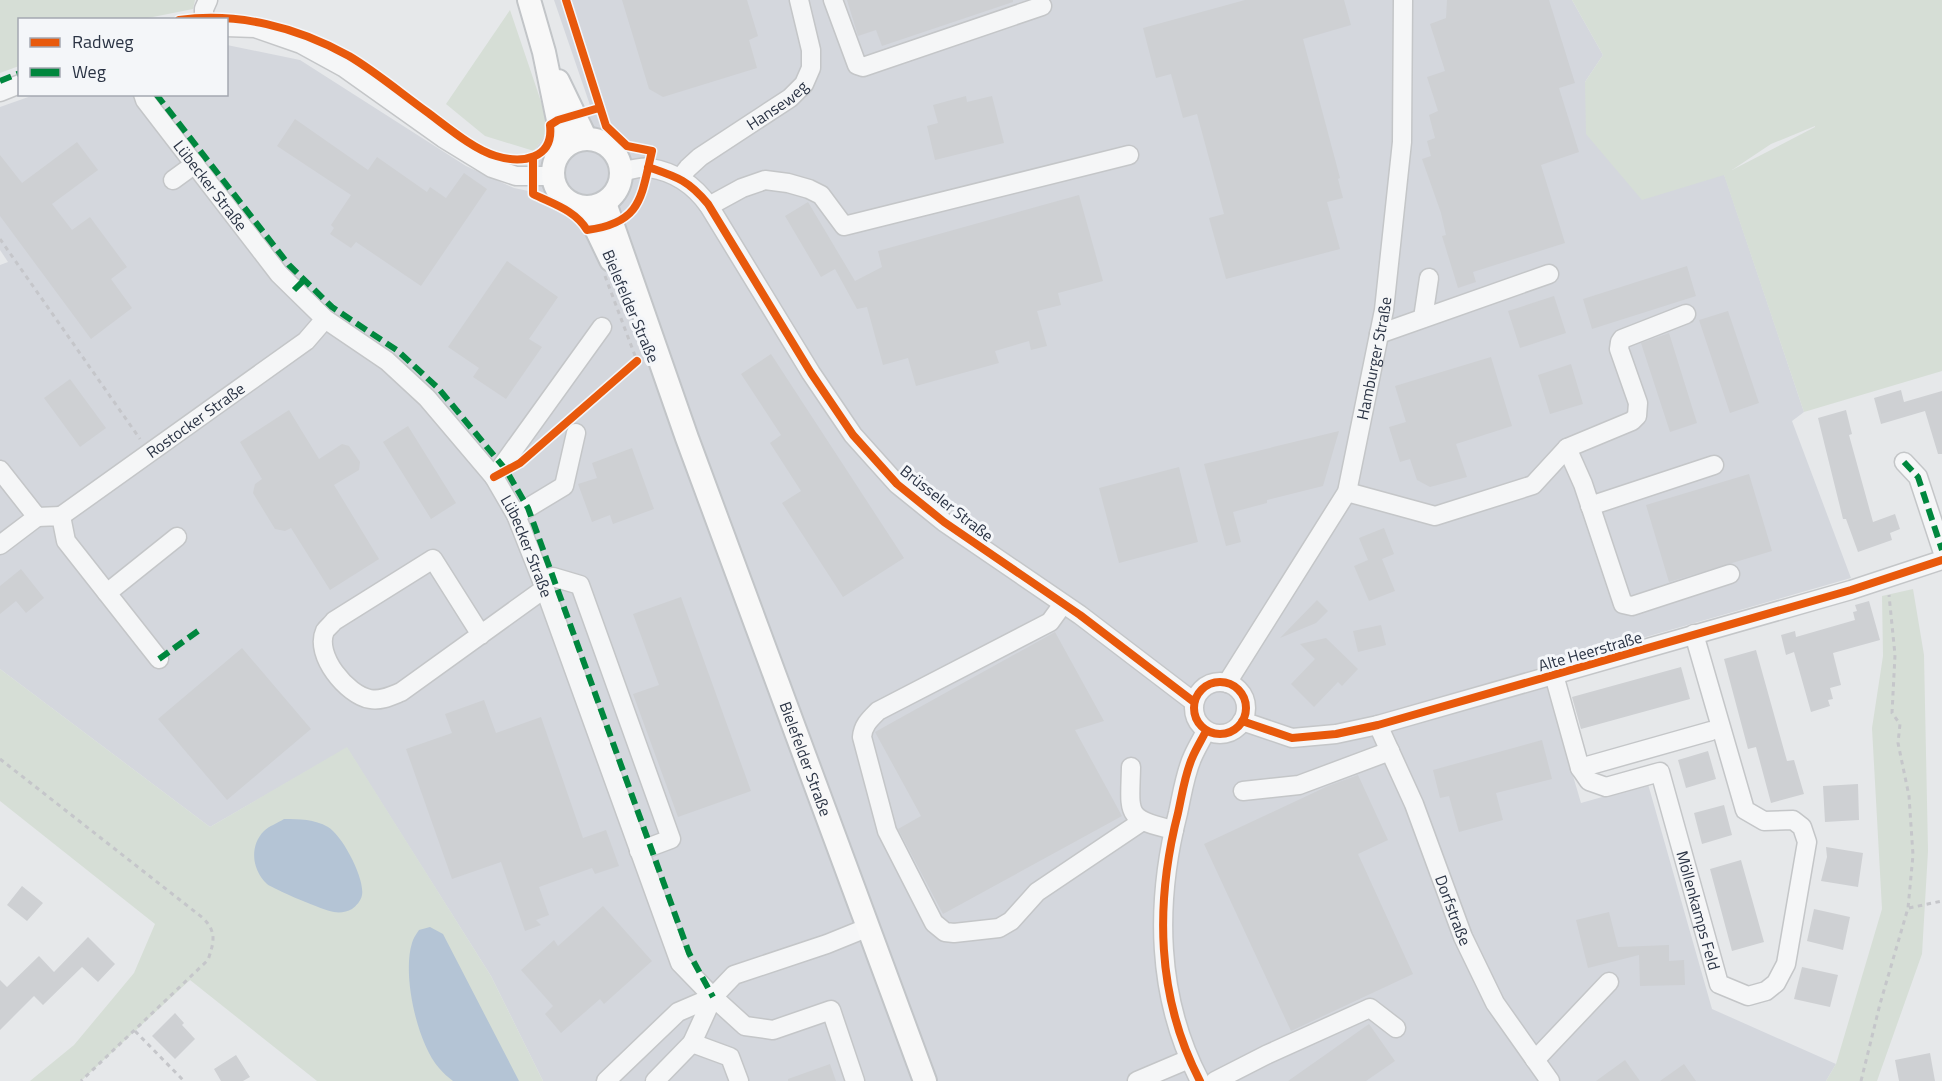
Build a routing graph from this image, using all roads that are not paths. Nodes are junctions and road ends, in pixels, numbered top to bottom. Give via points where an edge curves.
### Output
1 (208, 0) edge
2 (529, 0) edge
3 (799, 0) edge
4 (833, 0) edge
5 (1403, 0) edge
6 (1042, 6) dead end
7 (204, 18) edge
8 (228, 27) edge
9 (18, 85) edge
10 (0, 92) edge
11 (144, 96) edge
12 (576, 142) junction
13 (1129, 155) dead end
14 (195, 164) junction
15 (622, 172) junction
16 (553, 176) junction
17 (680, 178) junction
18 (173, 180) dead end
19 (596, 205) junction
20 (709, 206) junction
21 (1548, 274) dead end
22 (1429, 278) dead end
23 (1686, 314) dead end
24 (1423, 318) junction
25 (325, 319) junction
26 (602, 327) dead end
27 (1379, 334) junction
28 (576, 433) dead end
29 (1567, 448) junction
30 (1904, 462) dead end
31 (1714, 465) dead end
32 (0, 470) edge
33 (494, 477) junction
34 (1347, 492) junction
35 (1590, 506) junction
36 (516, 515) junction
37 (61, 516) junction
38 (37, 518) junction
39 (177, 537) dead end
40 (0, 545) edge
41 (1942, 550) edge
42 (1942, 560) edge
43 (1730, 574) dead end
44 (543, 585) junction
45 (107, 593) junction
46 (1063, 604) junction
47 (481, 634) junction
48 (1694, 634) junction
49 (159, 659) dead end
50 (1554, 675) junction
51 (1227, 683) junction
52 (1198, 695) junction
53 (1242, 722) junction
54 (1378, 725) junction
55 (1206, 731) junction
56 (1711, 731) dead end
57 (1390, 751) junction
58 (1131, 767) dead end
59 (1580, 768) junction
60 (1243, 791) dead end
61 (1142, 822) junction
62 (1174, 830) junction
63 (639, 851) junction
64 (869, 927) junction
65 (1609, 982) dead end
66 (713, 997) junction
67 (1396, 1028) dead end
68 (692, 1043) junction
69 (1189, 1059) junction
70 (1534, 1060) junction
71 (606, 1081) edge
72 (654, 1081) edge
73 (739, 1081) edge
74 (855, 1081) edge
75 (925, 1081) edge
76 (1137, 1081) edge
77 (1200, 1081) edge
78 (1215, 1081) edge
79 (1550, 1081) edge

1 - 7 street
2 - 12 main road
3 - 17 street, Hanseweg via 811,50 811,68 804,84 790,98 700,157
4 - 6 street via 857,65 864,67
5 - 27 street, Hamburger Straße via 1402,142
8 - 16 street via 255,28 301,44 343,67 492,168 516,176
9 - 10 street
11 - 14 street, Lübecker Straße
12 - 15 main road via 597,140 614,152
12 - 16 main road via 558,155
13 - 20 street via 844,226 821,195 788,183 765,180
14 - 18 street
14 - 25 street, Lübecker Straße via 279,274
15 - 17 street, Brüsseler Straße via 648,167
15 - 19 main road via 618,189
16 - 19 main road via 555,186 567,201
17 - 20 street, Brüsseler Straße
19 - 64 main road, Bielefelder Straße via 598,228 687,438
20 - 46 street, Brüsseler Straße via 853,435 958,542
21 - 24 street
22 - 24 street
23 - 29 street via 1622,339 1619,349 1638,403 1636,416
24 - 27 street
25 - 33 street, Lübecker Straße via 387,361 427,398
25 - 37 street, Rostocker Straße via 306,341
26 - 33 street
27 - 34 street, Hamburger Straße
28 - 36 street via 564,486
29 - 34 street via 1533,485 1435,516
29 - 35 street
30 - 41 street via 1918,477
31 - 35 street
32 - 38 street
33 - 36 street, Lübecker Straße
34 - 51 street, Hamburger Straße
35 - 43 street via 1623,604 1632,606
36 - 44 street, Lübecker Straße
37 - 38 street
37 - 45 street via 66,541
38 - 40 street
39 - 45 street
42 - 48 street, Alte Heerstraße
44 - 47 street
44 - 63 street, Lübecker Straße
44 - 63 street via 553,578 580,585 672,839
45 - 49 street
46 - 52 street, Brüsseler Straße via 1084,608 1140,659
46 - 61 street via 1050,622 878,711 870,719 862,738 887,831 934,922 945,932 954,933 999,928 1011,921 1037,892
47 - 47 street via 401,692 371,699 343,684 326,656 323,643 325,631 334,621 433,559
48 - 50 street, Alte Heerstraße
48 - 59 street, Möllenkamps Feld via 1745,810 1764,821 1793,820 1802,827 1807,842 1786,964 1766,992 1748,996 1719,984 1660,771 1606,787 1589,781
50 - 54 street, Alte Heerstraße
50 - 59 street
51 - 52 street via 1209,684
51 - 53 street via 1244,698
52 - 55 street via 1195,718
53 - 54 street, Alte Heerstraße via 1292,738
53 - 55 street via 1222,735
54 - 57 street, Dorfstraße
55 - 62 street via 1192,757
56 - 59 street
57 - 60 street via 1299,785
57 - 70 street, Dorfstraße via 1463,937 1495,1003
58 - 61 street via 1130,804
61 - 62 street
62 - 69 street via 1163,896 1163,953 1172,1010
63 - 66 street, Lübecker Straße via 680,963
64 - 66 street via 734,975
64 - 75 main road, Bielefelder Straße
65 - 70 street
66 - 68 street
66 - 71 street via 678,1012
66 - 74 street, Lübecker Straße via 745,1026 773,1030 831,1010
67 - 78 street via 1370,1008
68 - 72 street
68 - 73 street via 730,1057
69 - 76 street
69 - 77 street
70 - 79 street, Dorfstraße

